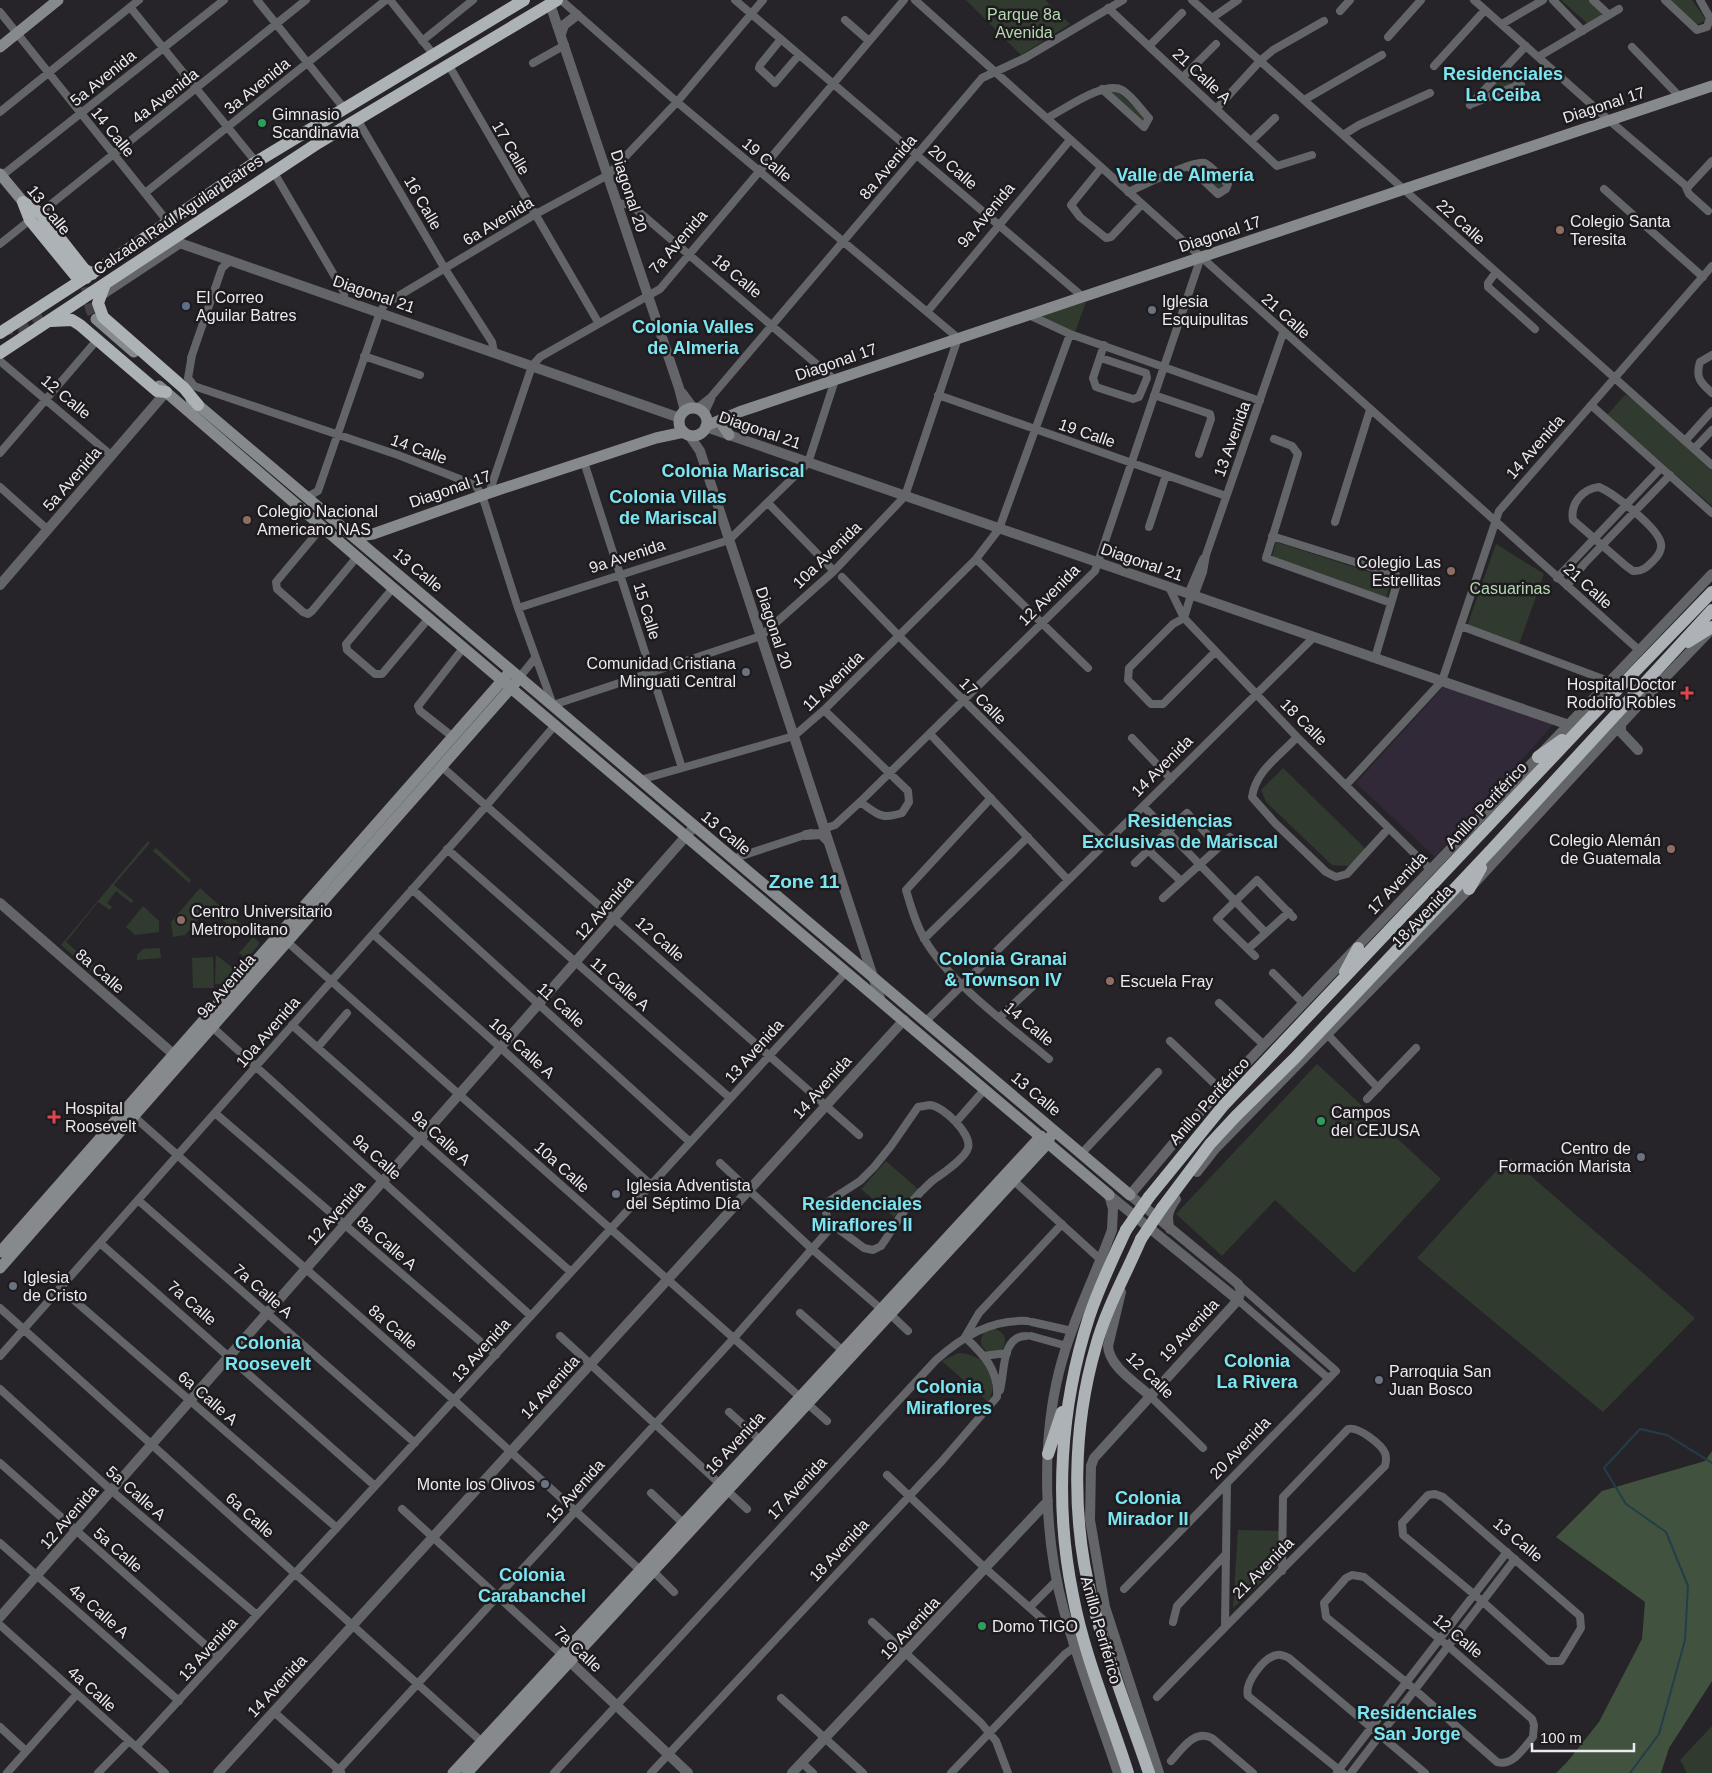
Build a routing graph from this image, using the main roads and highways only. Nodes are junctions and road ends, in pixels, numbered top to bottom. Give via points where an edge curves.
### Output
1 (58, 0) edge
2 (523, 0) edge
3 (556, 2) edge
4 (0, 47) edge
5 (1712, 86) edge
6 (1, 176) edge
7 (22, 202) junction
8 (74, 265) tunnel mouth
9 (89, 276) junction
10 (105, 283) junction
11 (49, 321) junction
12 (0, 333) edge
13 (0, 353) edge
14 (166, 392) junction
15 (198, 405) junction
16 (739, 412) junction
17 (725, 418) junction
18 (694, 421) junction
19 (729, 435) road end
20 (340, 525) junction
21 (1712, 592) edge
22 (1712, 610) edge
23 (1712, 628) edge
24 (1674, 651) junction
25 (511, 679) junction
26 (1586, 722) junction
27 (1538, 757) road end
28 (1493, 848) junction
29 (1469, 890) road end
30 (307, 909) junction
31 (1358, 948) road end
32 (1335, 990) junction
33 (1331, 1032) road end
34 (1295, 1058) junction
35 (129, 1112) junction
36 (1038, 1117) junction
37 (1044, 1139) junction
38 (1110, 1194) road end
39 (1130, 1195) road end
40 (0, 1252) edge
41 (0, 1268) edge
42 (886, 1311) junction
43 (1074, 1374) junction
44 (804, 1400) junction
45 (1048, 1454) road end
46 (724, 1486) junction
47 (566, 1658) junction
48 (1141, 1725) road end
49 (1119, 1772) edge
50 (1148, 1772) edge
51 (453, 1773) edge
52 (467, 1773) edge

1 - 4 main road
2 - 9 highway, Calzada Raúl Aguilar Batres via 256,162
3 - 10 highway, Calzada Raúl Aguilar Batres via 358,119 273,172 176,242
5 - 16 main road, Diagonal 17
6 - 7 main road, 13 Calle
7 - 8 main road, 13 Calle
7 - 9 highway via 76,275
9 - 12 highway, Calzada Raúl Aguilar Batres
10 - 11 highway, Calzada Raúl Aguilar Batres
10 - 15 highway via 98,298 103,317 187,385
11 - 13 highway, Calzada Raúl Aguilar Batres
11 - 14 highway via 72,320 157,391
14 - 15 main road, 13 Calle via 93,322
14 - 25 main road, 13 Calle via 429,618
15 - 20 main road, 13 Calle
16 - 17 main road, Diagonal 17
16 - 18 main road, Diagonal 17
17 - 18 main road, Diagonal 17
17 - 19 main road via 723,426
18 - 20 main road, Diagonal 17 via 656,438 373,534 357,533
20 - 25 main road, 13 Calle
21 - 26 highway, Anillo Periférico
22 - 24 highway, Anillo Periférico
23 - 24 highway
24 - 28 highway, Anillo Periférico
25 - 30 main road, 9a Avenida via 453,737
25 - 30 main road, 9a Avenida via 441,766
25 - 36 main road, 13 Calle via 552,705
25 - 37 main road, 13 Calle via 556,724 686,837
26 - 27 highway
26 - 32 highway, Anillo Periférico
28 - 29 highway
28 - 34 highway, Anillo Periférico
30 - 35 main road, 9a Avenida
31 - 32 highway
32 - 43 highway, Anillo Periférico, bridge via 1223,1106 1149,1196 1126,1230 1090,1316
33 - 34 highway
34 - 50 highway, Anillo Periférico, bridge via 1210,1144 1141,1239 1105,1321 1092,1360 1080,1438 1078,1514 1074,1537 1078,1586 1085,1618
35 - 40 main road, 9a Avenida
35 - 41 main road, 9a Avenida
36 - 37 main road via 1049,1133 1050,1137
36 - 39 main road, 13 Calle
37 - 38 main road, 13 Calle
37 - 42 main road, 16 Avenida
37 - 42 main road, 16 Avenida via 1013,1180
42 - 44 main road, 16 Avenida
42 - 44 main road, 16 Avenida via 843,1351
43 - 45 highway
43 - 49 highway, Anillo Periférico via 1062,1468 1068,1570
44 - 46 main road, 16 Avenida
44 - 46 main road, 16 Avenida via 760,1440
46 - 47 main road, 16 Avenida via 653,1571
46 - 47 main road, 16 Avenida via 683,1523
47 - 51 main road, 16 Avenida
47 - 52 main road, 16 Avenida
48 - 50 highway

